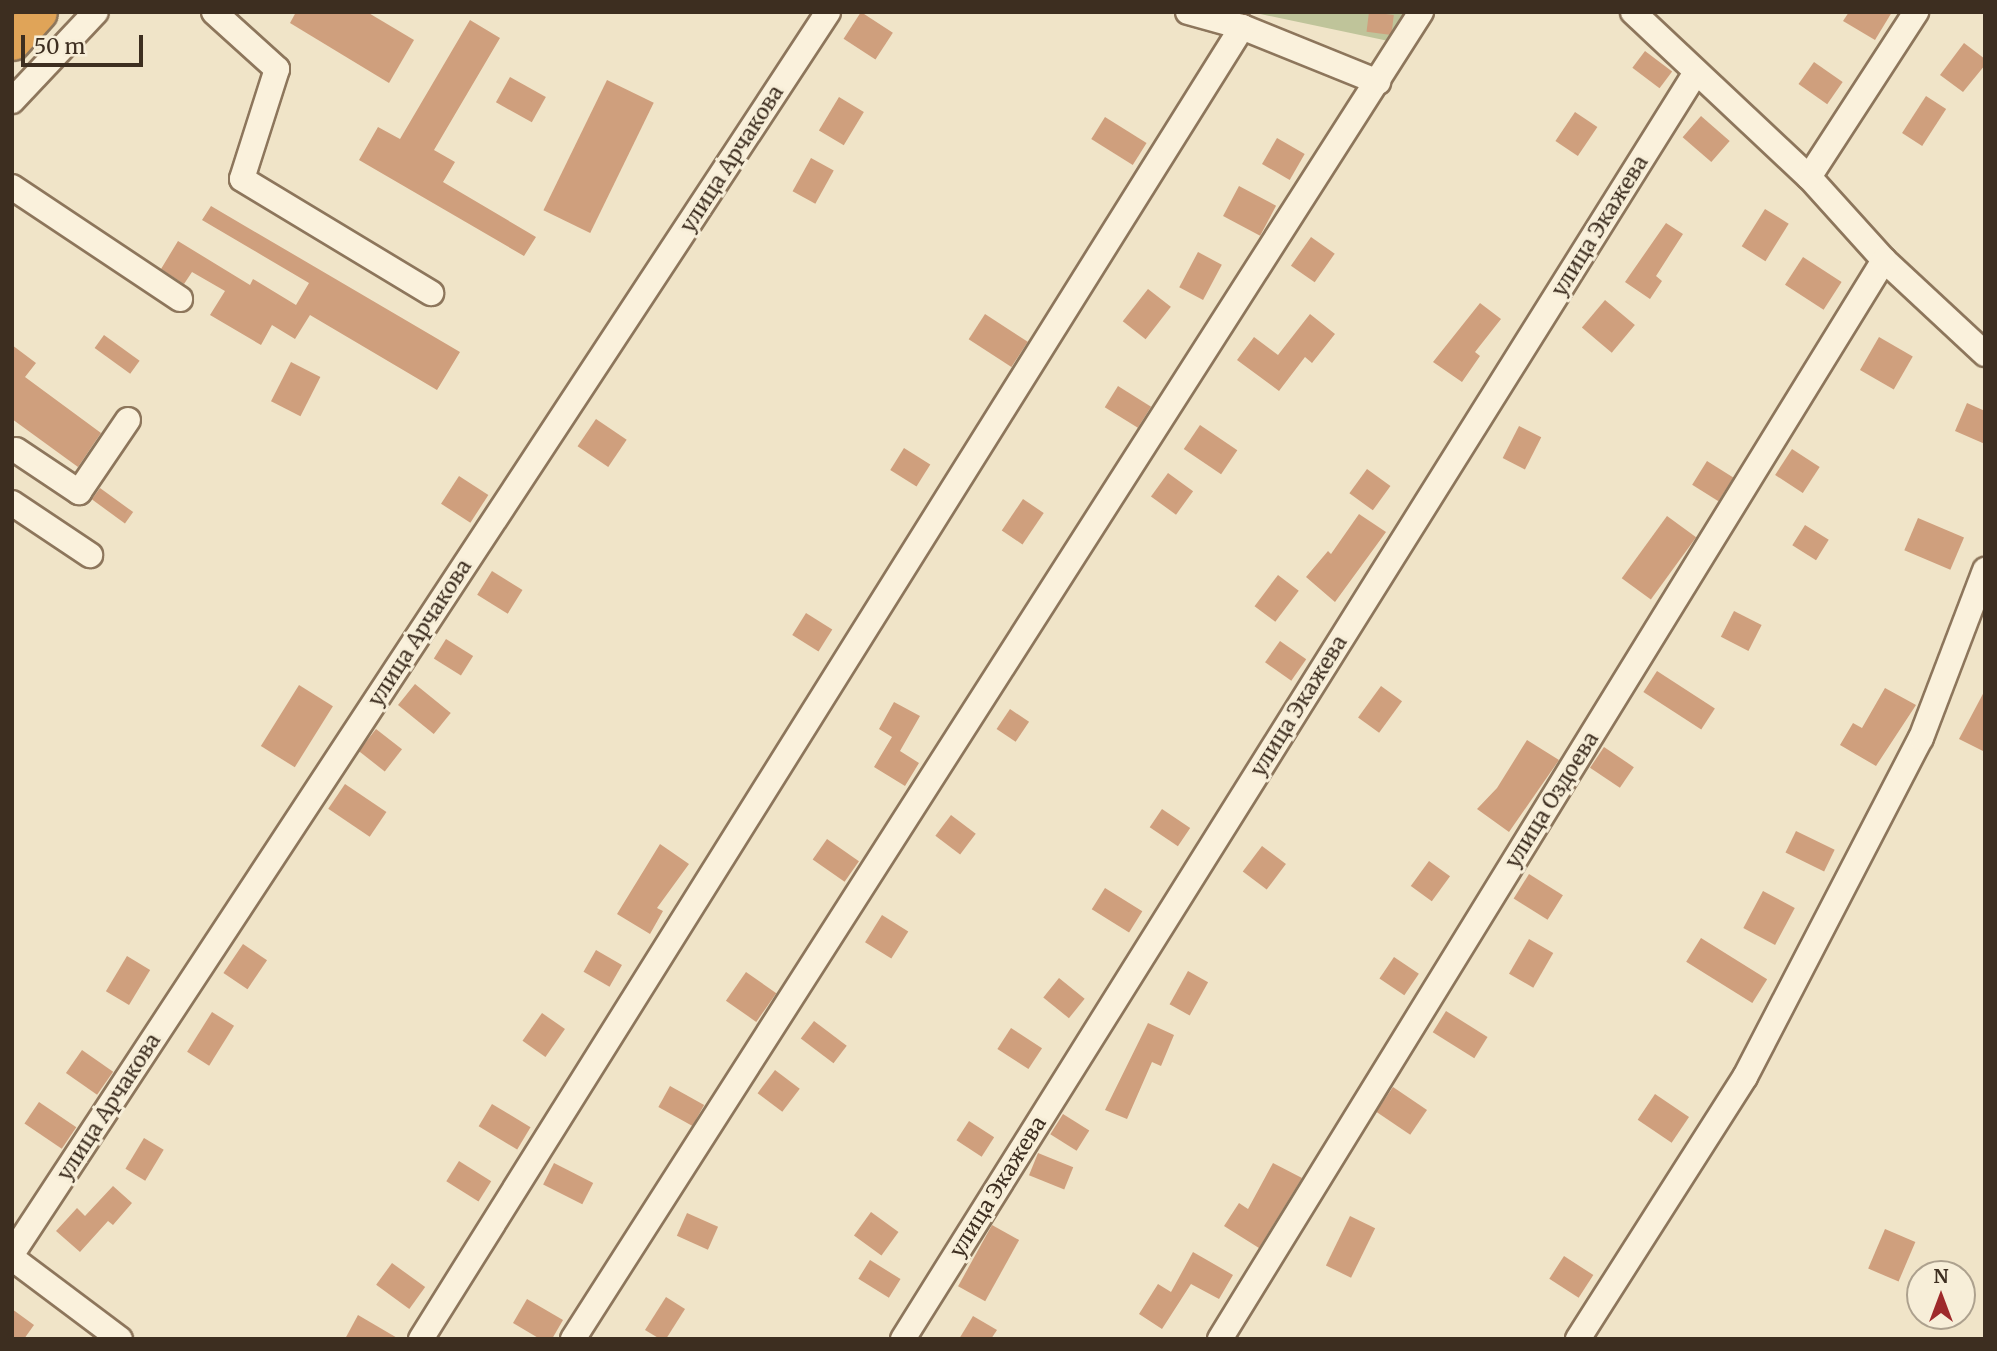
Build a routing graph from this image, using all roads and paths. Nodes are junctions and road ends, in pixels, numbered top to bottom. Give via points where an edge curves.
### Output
1 (39, 12) edge
2 (96, 12) edge
3 (214, 12) edge
4 (828, 12) edge
5 (1188, 12) edge
6 (1421, 12) edge
7 (1633, 12) edge
8 (1916, 12) edge
9 (1242, 27) junction
10 (12, 42) edge
11 (1695, 74) junction
12 (1378, 82) junction
13 (12, 101) edge
14 (1809, 177) junction
15 (12, 187) edge
16 (1884, 260) junction
17 (431, 293) dead end
18 (180, 299) dead end
19 (1985, 354) edge
20 (128, 421) dead end
21 (13, 450) edge
22 (12, 503) edge
23 (90, 555) dead end
24 (1985, 570) edge
25 (12, 1256) edge
26 (120, 1339) edge
27 (421, 1339) edge
28 (573, 1339) edge
29 (903, 1339) edge
30 (1220, 1339) edge
31 (1578, 1339) edge

1 - 10 highway
2 - 13 street
3 - 17 street via 277,69 243,179
4 - 25 street, улица Арчакова
5 - 9 street
6 - 12 street
7 - 11 street
8 - 14 street
9 - 12 street
9 - 27 street
11 - 14 street
11 - 29 street, улица Экажева
12 - 28 street
14 - 16 street
15 - 18 street
16 - 19 street
16 - 30 street, улица Оздоева
20 - 21 street via 79,492
22 - 23 street
24 - 31 street via 1921,737 1745,1077
25 - 26 street

